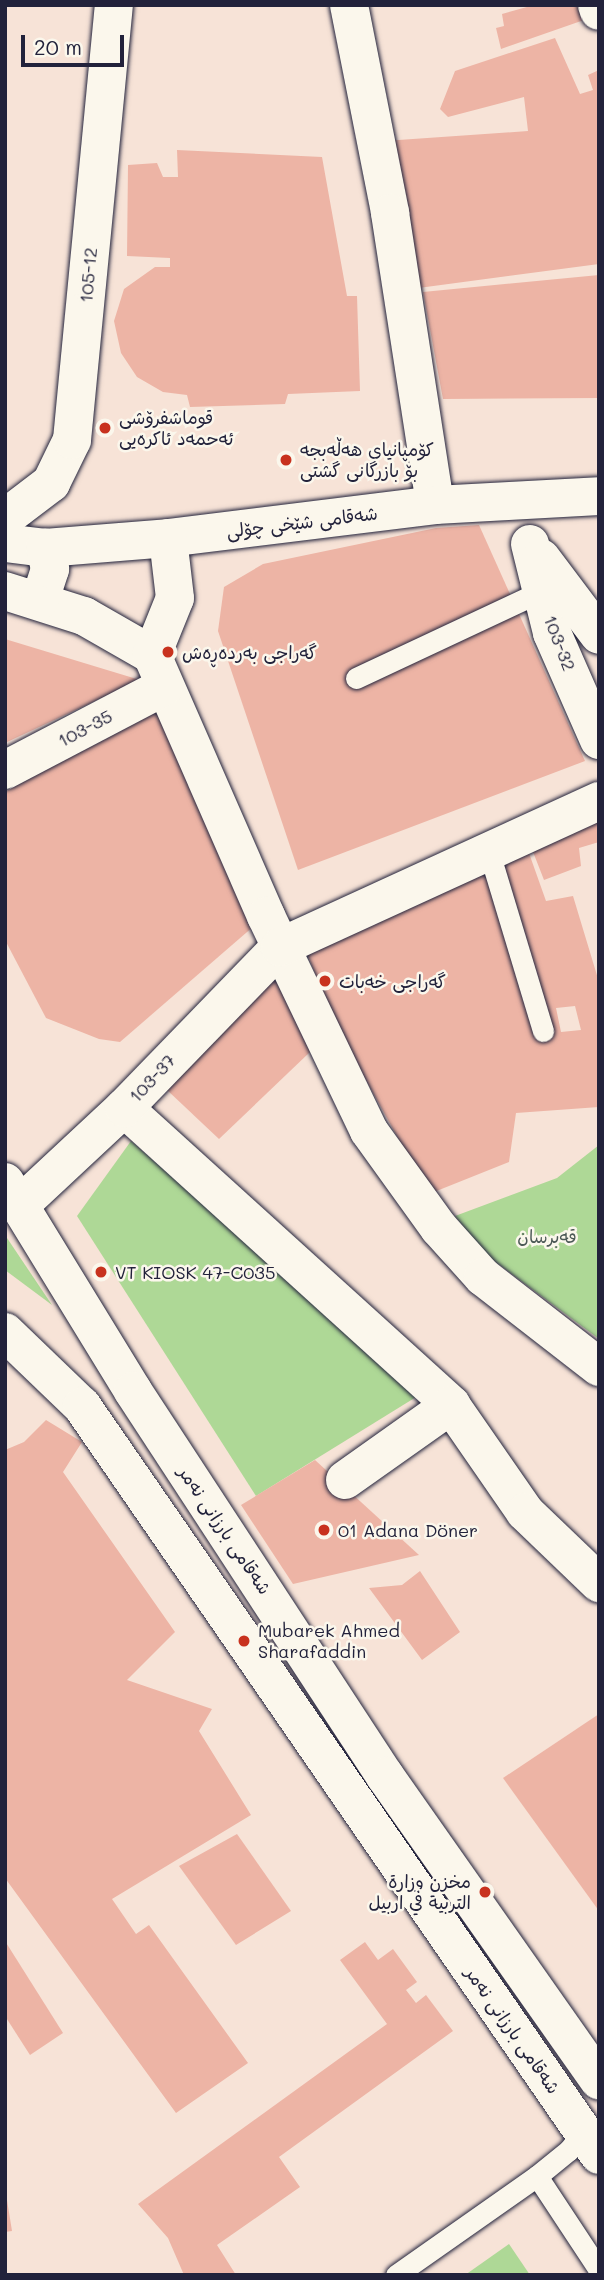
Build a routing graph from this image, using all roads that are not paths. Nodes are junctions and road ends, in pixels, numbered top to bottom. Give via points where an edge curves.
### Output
1 (114, 5) edge
2 (349, 5) edge
3 (597, 5) edge
4 (599, 11) edge
5 (599, 496) edge
6 (499, 501) junction
7 (435, 505) junction
8 (5, 518) edge
9 (168, 538) junction
10 (5, 543) edge
11 (45, 548) junction
12 (551, 587) junction
13 (23, 596) edge
14 (599, 635) edge
15 (158, 671) junction
16 (356, 678) dead end
17 (599, 740) edge
18 (5, 770) edge
19 (599, 801) edge
20 (489, 852) junction
21 (280, 947) junction
22 (543, 1031) dead end
23 (124, 1108) junction
24 (13, 1193) edge
25 (5, 1332) edge
26 (599, 1367) edge
27 (451, 1405) junction
28 (345, 1480) dead end
29 (599, 1583) edge
30 (599, 2080) edge
31 (591, 2143) edge
32 (537, 2176) junction
33 (599, 2270) edge
34 (396, 2275) edge

1 - 8 street, 105-12 via 72,440 51,483
2 - 7 street via 390,212
3 - 4 street
5 - 6 street, شەقامی شێخی چۆلی
6 - 7 street, شەقامی شێخی چۆلی
6 - 12 street, 103-32 via 530,544
7 - 9 street, شەقامی شێخی چۆلی
9 - 11 street, شەقامی شێخی چۆلی
9 - 15 street via 175,598
10 - 11 street, شەقامی شێخی چۆلی
11 - 13 street via 50,569
12 - 14 street, 103-32
12 - 16 lane
12 - 17 street, 103-32 via 552,633
13 - 15 street via 106,626
15 - 18 street, 103-35
15 - 21 street
19 - 20 street
20 - 21 street
20 - 22 lane
21 - 23 street, 103-37
21 - 26 street via 369,1131 439,1228 483,1278
23 - 24 street, 103-37
23 - 27 street
24 - 30 street, شەقامی بارزانی نەمر via 133,1391 385,1776
25 - 31 street, شەقامی بارزانی نەمر via 82,1406
27 - 28 street
27 - 29 street via 525,1512
31 - 32 lane via 569,2150
32 - 33 lane
32 - 34 lane

